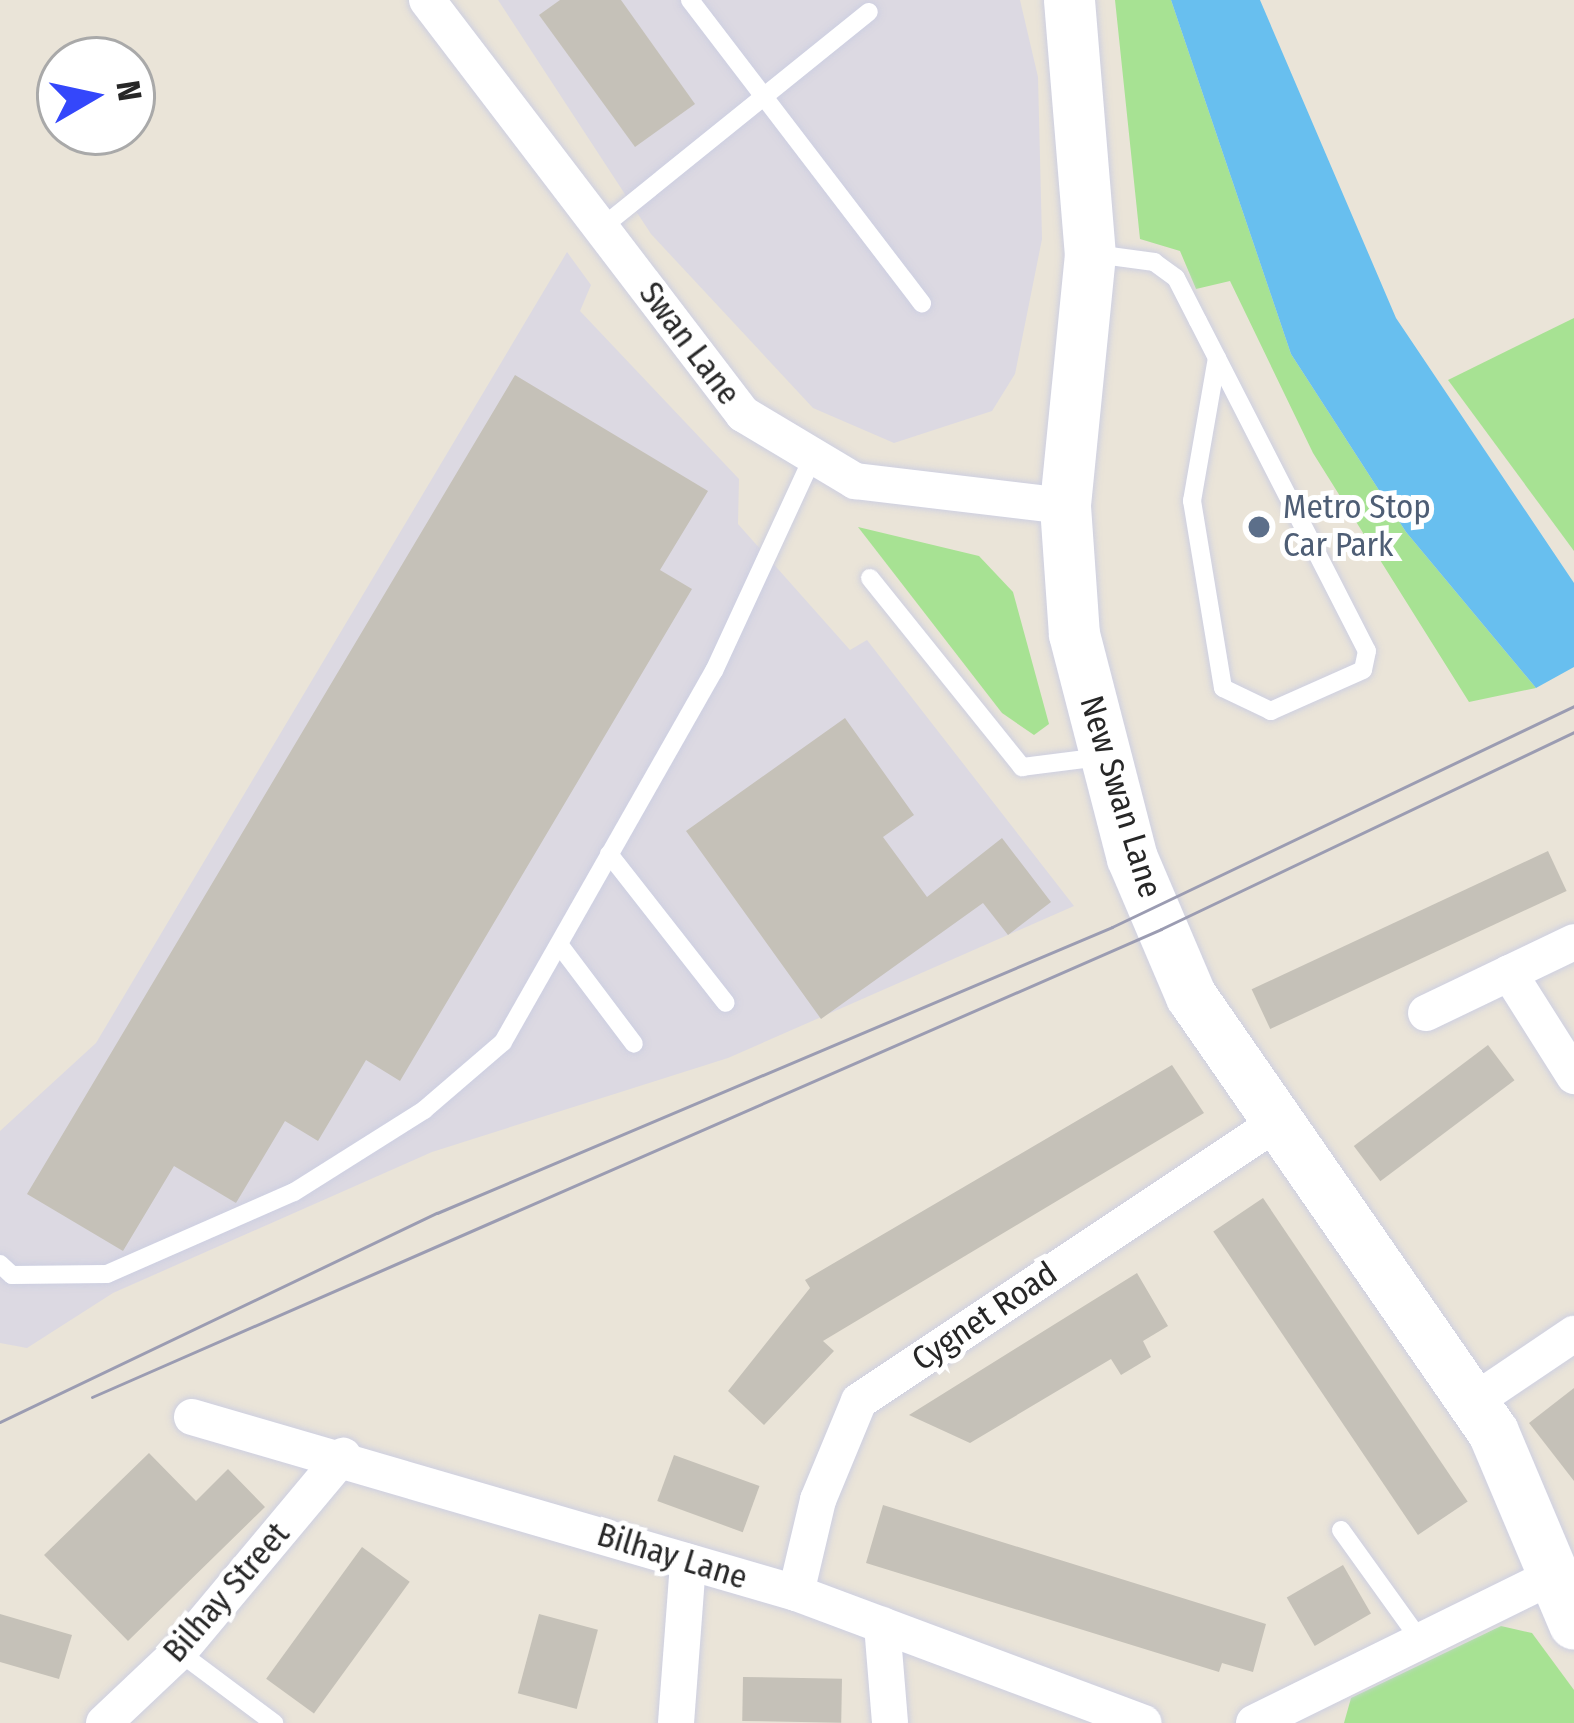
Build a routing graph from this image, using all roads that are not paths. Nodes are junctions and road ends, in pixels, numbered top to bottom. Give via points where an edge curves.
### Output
1 (427, 0) edge
2 (690, 0) edge
3 (1069, 0) edge
4 (868, 12) dead end
5 (764, 93) junction
6 (601, 228) junction
7 (1090, 254) junction
8 (922, 303) dead end
9 (1217, 358) junction
10 (810, 463) junction
11 (1065, 506) junction
12 (870, 578) dead end
13 (1105, 757) junction
14 (609, 854) junction
15 (1574, 942) edge
16 (560, 947) junction
17 (1509, 973) junction
18 (725, 1004) dead end
19 (1426, 1012) dead end
20 (634, 1044) dead end
21 (1574, 1076) edge
22 (1279, 1121) junction
23 (0, 1264) edge
24 (1574, 1334) edge
25 (1473, 1402) junction
26 (191, 1417) dead end
27 (343, 1456) junction
28 (1340, 1530) dead end
29 (688, 1563) junction
30 (1553, 1576) junction
31 (796, 1593) junction
32 (1574, 1624) edge
33 (882, 1625) junction
34 (1418, 1636) junction
35 (179, 1652) junction
36 (1279, 1719) edge
37 (104, 1723) edge
38 (274, 1723) edge
39 (676, 1723) edge
40 (890, 1723) edge
41 (1144, 1723) edge

1 - 6 street, Swan Lane
2 - 5 lane
3 - 7 main road, New Swan Lane
4 - 5 lane
5 - 6 lane
5 - 8 lane
6 - 10 street, Swan Lane via 743,414
7 - 9 lane via 1154,262 1176,278
7 - 11 main road, New Swan Lane
9 - 9 lane via 1366,651 1363,670 1271,711 1223,688 1192,501
10 - 11 street, Swan Lane via 905,494
10 - 14 lane via 714,671
11 - 13 main road, New Swan Lane via 1074,634
12 - 13 lane via 1022,767
13 - 22 main road, New Swan Lane via 1132,858 1191,996
14 - 16 lane
14 - 18 lane
15 - 17 street
16 - 20 lane
16 - 23 lane via 503,1042 424,1110 294,1192 107,1274 12,1275
17 - 19 street
17 - 21 street
22 - 25 main road, New Swan Lane
22 - 31 street, Cygnet Road via 859,1401 818,1500
24 - 25 street
25 - 30 main road, New Swan Lane
26 - 27 street, Bilhay Lane
27 - 29 street, Bilhay Lane
27 - 35 street, Bilhay Street
28 - 34 lane
29 - 31 street, Bilhay Lane
29 - 39 street
30 - 32 main road, New Swan Lane
30 - 34 street
31 - 33 street, Bilhay Lane
33 - 40 street
33 - 41 street, Bilhay Lane
34 - 36 street
35 - 37 street, Bilhay Street
35 - 38 lane

